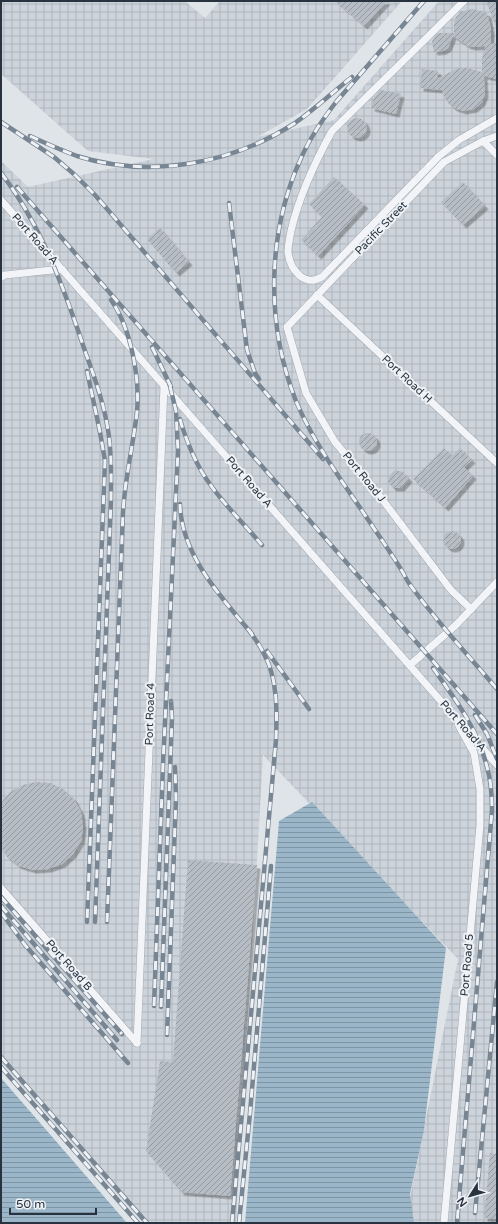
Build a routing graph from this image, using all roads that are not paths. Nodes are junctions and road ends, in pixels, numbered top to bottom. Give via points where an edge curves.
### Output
1 (464, 1) edge
2 (497, 118) edge
3 (497, 136) edge
4 (483, 142) junction
5 (497, 155) edge
6 (1, 200) edge
7 (62, 269) junction
8 (1, 277) edge
9 (317, 295) junction
10 (287, 327) joint
11 (164, 386) junction
12 (497, 462) edge
13 (497, 582) edge
14 (471, 609) junction
15 (410, 665) junction
16 (452, 714) junction
17 (497, 764) edge
18 (1, 888) edge
19 (137, 1043) joint
20 (444, 1223) edge

1 - 2 lane via 332,131 295,213 288,251 294,270 311,281 322,277 438,156 459,140
3 - 4 lane, Pacific Street
4 - 5 lane
4 - 9 lane, Pacific Street via 444,162
6 - 7 lane, Port Road A
7 - 8 lane
7 - 11 lane, Port Road A
9 - 10 lane, Pacific Street
9 - 12 lane, Port Road H
10 - 14 lane, Port Road J via 306,393 335,442 452,590
11 - 15 lane, Port Road A
11 - 19 lane, Port Road 4
13 - 14 lane
14 - 15 lane
15 - 16 lane, Port Road A
16 - 17 lane, Port Road A
16 - 20 lane, Port Road 5 via 474,752 480,789 480,825
18 - 19 lane, Port Road B

